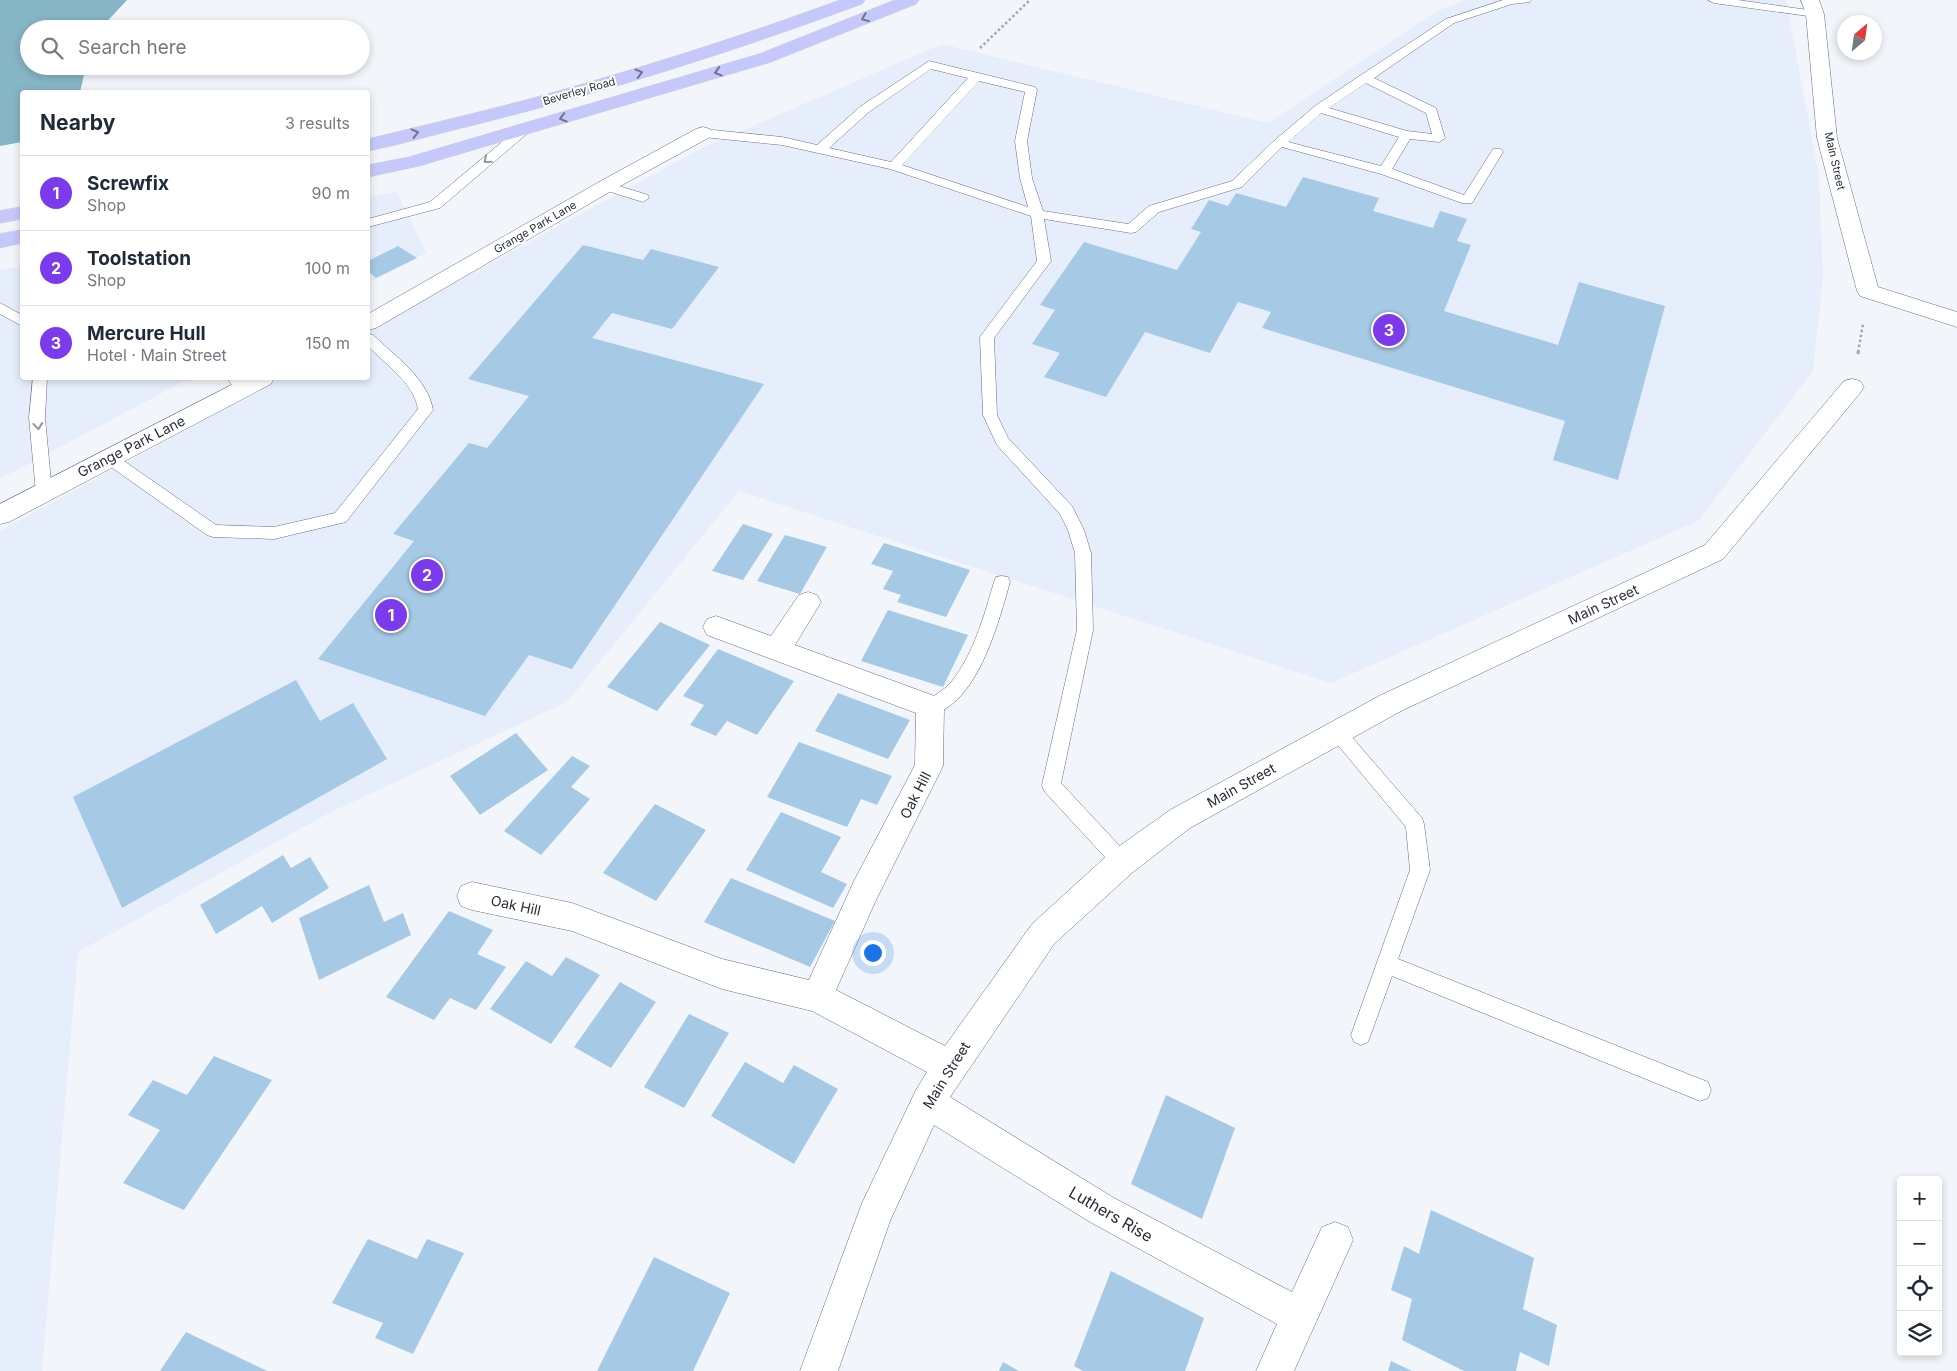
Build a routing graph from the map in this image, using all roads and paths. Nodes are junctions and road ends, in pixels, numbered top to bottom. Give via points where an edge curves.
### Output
1 (856, 0) edge
2 (910, 0) edge
3 (1030, 0) edge
4 (1526, 0) edge
5 (1714, 0) edge
6 (1813, 7) edge
7 (955, 72) junction
8 (976, 77) junction
9 (1366, 78) junction
10 (1319, 109) junction
11 (525, 129) junction
12 (703, 133) joint
13 (1406, 135) junction
14 (1279, 143) junction
15 (370, 144) edge
16 (820, 149) junction
17 (1497, 152) dead end
18 (894, 166) junction
19 (370, 171) edge
20 (1385, 171) junction
21 (606, 186) junction
22 (643, 198) dead end
23 (20, 213) edge
24 (1038, 214) junction
25 (0, 217) edge
26 (370, 222) edge
27 (20, 237) edge
28 (0, 241) edge
29 (1868, 291) junction
30 (20, 306) edge
31 (1, 308) edge
32 (20, 320) edge
33 (1957, 320) edge
34 (370, 322) edge
35 (370, 340) edge
36 (40, 380) edge
37 (247, 381) edge
38 (1852, 387) joint
39 (109, 458) junction
40 (44, 492) junction
41 (0, 515) edge
42 (1002, 582) dead end
43 (808, 602) dead end
44 (716, 627) dead end
45 (777, 650) junction
46 (930, 709) junction
47 (1338, 733) junction
48 (1122, 862) junction
49 (472, 896) dead end
50 (1386, 964) junction
51 (817, 997) junction
52 (1361, 1035) dead end
53 (950, 1066) junction
54 (1700, 1090) dead end
55 (928, 1102) junction
56 (1335, 1240) dead end
57 (1300, 1316) junction
58 (818, 1371) edge
59 (1275, 1371) edge

15 -> 1 highway, Beverley Road via 654,69 788,26
2 -> 11 highway, Beverley Road via 765,58
3 - 7 path
4 - 9 lane via 1511,1 1450,21
5 - 6 lane
6 - 29 street, Main Street via 1828,138
7 - 8 lane
7 - 16 lane via 929,65 866,109
8 - 18 lane
8 - 24 lane via 1031,90 1021,141 1026,178
9 - 10 lane
9 - 13 lane via 1432,110 1439,138
10 - 13 lane
10 - 14 lane
11 - 19 highway, Beverley Road via 412,162
11 -> 26 lane via 436,205
12 - 16 lane via 782,141
12 - 21 street, Grange Park Lane
13 - 20 lane
14 - 20 lane
14 - 24 lane via 1237,184 1154,209 1131,229
16 - 18 lane
17 - 20 lane via 1467,200
18 - 24 lane
21 - 22 lane
21 - 34 street, Grange Park Lane
23 - 25 highway
24 - 48 lane via 1044,261 987,337 990,415 1002,441 1066,510 1076,530 1082,553 1085,630 1051,785
27 - 28 highway
29 - 33 street
29 - 38 path
30 - 31 lane
31 - 32 lane
35 - 39 lane via 411,380 424,398 426,410 340,518 274,533 213,531
36 -> 40 lane via 37,418
37 - 39 street, Grange Park Lane
38 - 47 street, Main Street via 1714,552 1391,704
39 - 40 street, Grange Park Lane
40 - 41 street, Grange Park Lane
42 - 46 lane via 988,629 962,680 949,696
43 - 45 street
44 - 45 street
45 - 46 street via 930,706
46 - 51 street, Oak Hill via 929,766 865,891
47 - 48 street, Main Street via 1180,819
47 - 50 lane via 1415,824 1420,870
48 - 53 street, Main Street via 1043,934
49 - 51 street, Oak Hill via 572,917 722,974
50 - 52 lane
50 - 54 lane
51 - 53 street, Oak Hill
53 - 55 street, Main Street
55 - 57 street, Luthers Rise via 1102,1210
55 - 58 street, Main Street via 874,1215
56 - 57 street
57 - 59 street

